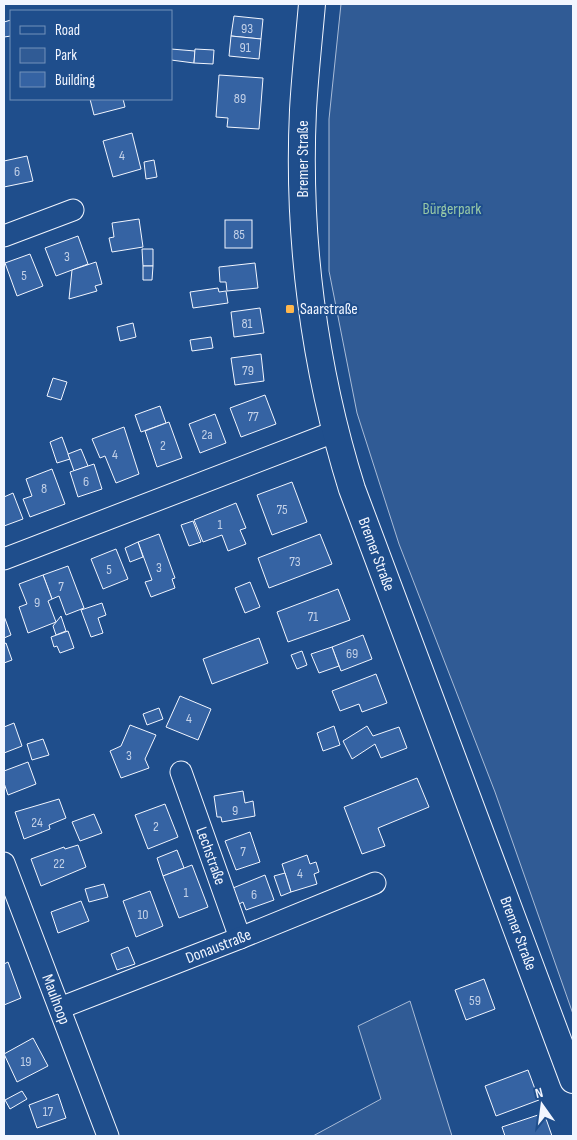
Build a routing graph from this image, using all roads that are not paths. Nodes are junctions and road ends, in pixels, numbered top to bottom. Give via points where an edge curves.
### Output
1 (312, 4) edge
2 (73, 210) dead end
3 (4, 236) edge
4 (334, 432) junction
5 (4, 559) edge
6 (181, 772) dead end
7 (4, 863) edge
8 (375, 883) dead end
9 (240, 938) junction
10 (60, 1008) junction
11 (573, 1080) edge
12 (108, 1136) edge

1 - 4 main road, Bremer Straße via 303,110 303,204 312,306
2 - 3 street
4 - 5 street
4 - 11 main road, Bremer Straße via 355,497
6 - 9 street, Lechstraße
7 - 10 street, Maulhoop
8 - 9 street, Donaustraße
9 - 10 street, Donaustraße
10 - 12 street, Maulhoop

